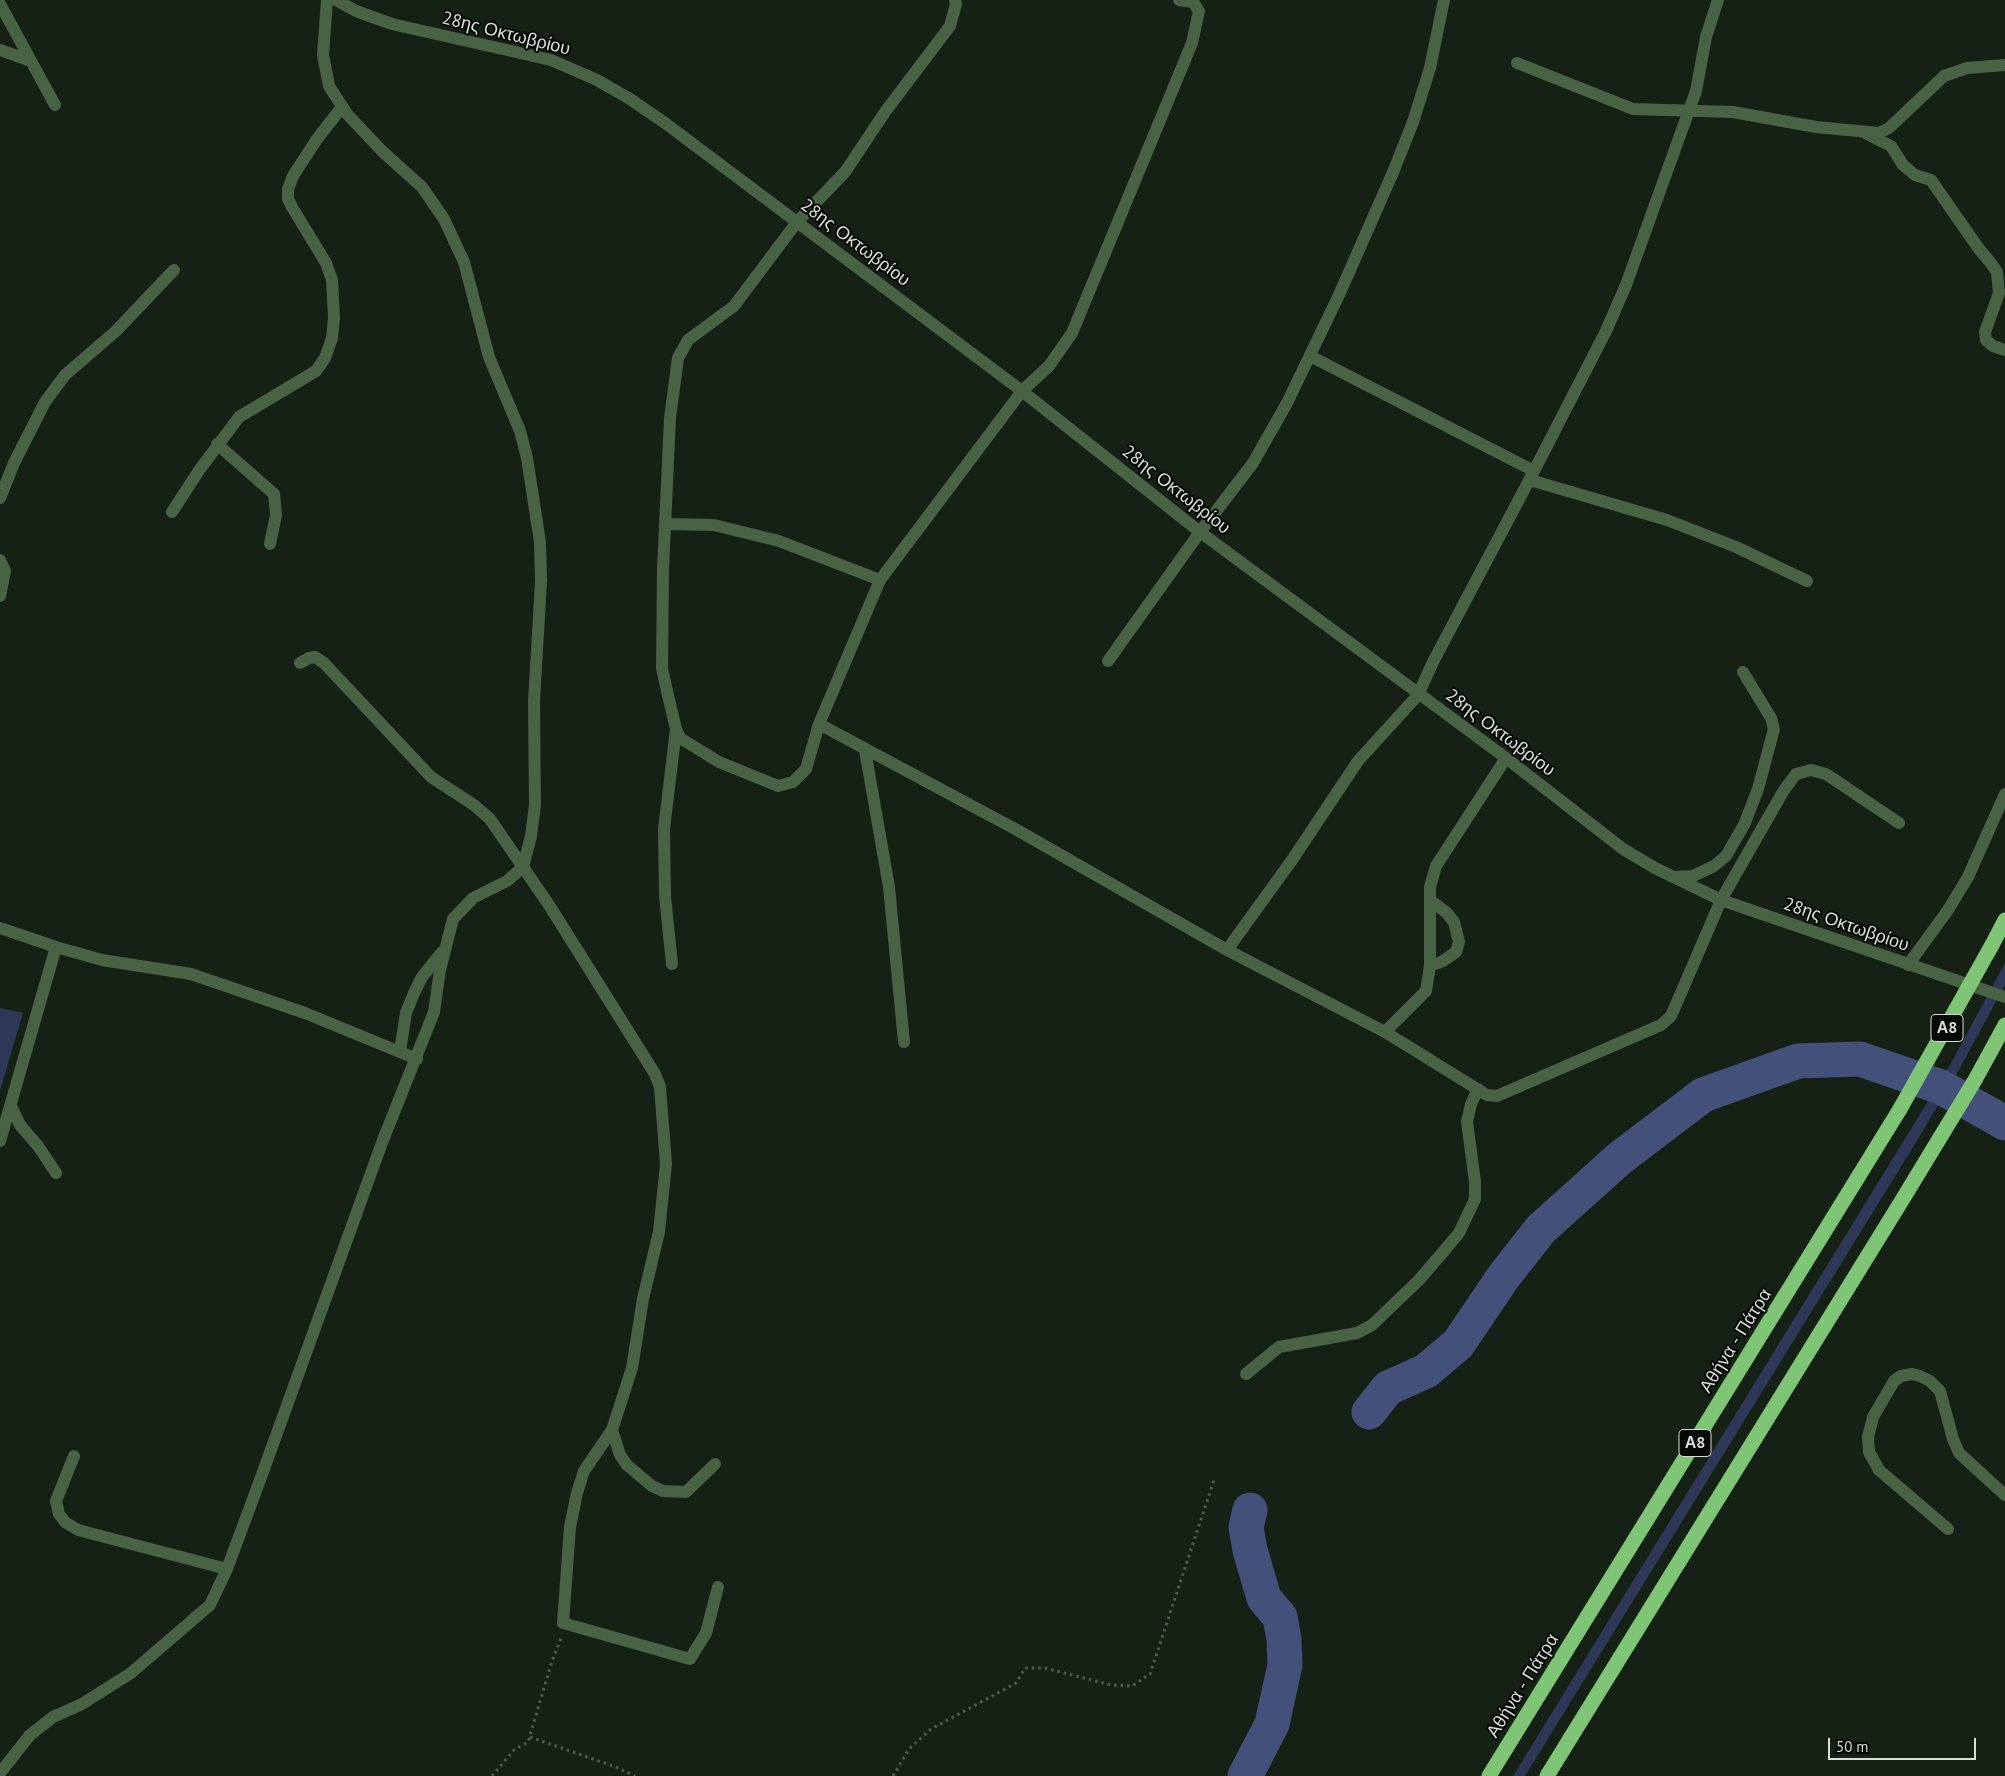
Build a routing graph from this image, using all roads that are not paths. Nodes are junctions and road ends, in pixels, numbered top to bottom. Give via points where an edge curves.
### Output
1 (327, 0) edge
2 (336, 0) edge
3 (954, 0) edge
4 (1179, 0) edge
5 (1444, 0) edge
6 (1718, 0) edge
7 (0, 4) edge
8 (0, 50) edge
9 (31, 61) junction
10 (1516, 63) dead end
11 (2005, 64) edge
12 (55, 105) dead end
13 (342, 107) junction
14 (1689, 110) junction
15 (1865, 133) junction
16 (797, 222) junction
17 (174, 270) dead end
18 (2005, 350) edge
19 (1310, 356) junction
20 (1022, 391) junction
21 (218, 444) junction
22 (1532, 476) junction
23 (0, 498) edge
24 (172, 512) dead end
25 (666, 524) junction
26 (1200, 532) junction
27 (270, 544) dead end
28 (0, 560) edge
29 (880, 580) junction
30 (1807, 581) dead end
31 (0, 596) edge
32 (1108, 661) dead end
33 (300, 663) dead end
34 (1743, 672) dead end
35 (1418, 695) junction
36 (819, 724) junction
37 (676, 729) junction
38 (865, 750) junction
39 (1506, 758) junction
40 (2005, 794) edge
41 (1899, 823) dead end
42 (524, 867) junction
43 (1672, 877) junction
44 (1430, 900) junction
45 (1721, 900) junction
46 (2005, 920) edge
47 (0, 928) edge
48 (56, 947) junction
49 (446, 948) junction
50 (1227, 950) junction
51 (672, 964) dead end
52 (1908, 965) junction
53 (1430, 966) junction
54 (2005, 997) edge
55 (2005, 1025) edge
56 (1385, 1032) junction
57 (904, 1042) dead end
58 (400, 1052) junction
59 (417, 1058) junction
60 (1478, 1089) junction
61 (11, 1106) junction
62 (0, 1141) edge
63 (56, 1173) dead end
64 (1246, 1374) dead end
65 (612, 1430) junction
66 (74, 1456) dead end
67 (715, 1464) dead end
68 (2005, 1495) edge
69 (1948, 1528) dead end
70 (227, 1569) junction
71 (718, 1587) dead end
72 (0, 1773) edge
73 (1489, 1776) edge
74 (1547, 1776) edge

1 - 13 street via 325,70 329,86
2 - 16 street, 28ης Οκτωβρίου via 392,24 551,60 589,76 665,123
3 - 16 street via 956,4 950,26 844,172
4 - 20 street via 1193,2 1199,11 1192,44 1072,333 1049,366
5 - 19 street via 1430,68 1413,122 1368,232
6 - 14 street
7 - 9 street
8 - 9 street
9 - 12 street
10 - 14 street via 1633,109
11 - 15 street via 1966,68 1944,76 1889,128 1879,133
13 - 21 street via 298,168 288,189 288,199 326,262 332,280 334,318 325,358 316,371 239,417
13 - 42 street via 382,152 422,187 444,219 464,262 489,357 520,431 527,458 540,542 541,581 534,701 535,805
14 - 15 street via 1732,112
14 - 22 street via 1613,316
15 - 18 street via 1891,146 1903,165 1916,175 1931,180 1990,262 1996,272 1999,293 1985,332 1986,340
16 - 20 street, 28ης Οκτωβρίου
16 - 25 street via 734,306 688,340 678,358 670,418
17 - 23 street via 116,331 65,374 45,402
19 - 22 street
19 - 26 street via 1253,463
20 - 26 street, 28ης Οκτωβρίου
20 - 29 street
21 - 24 street
21 - 27 street via 274,494 276,514
22 - 30 street via 1667,520
22 - 35 street
25 - 29 street via 714,525 779,541
25 - 37 street via 662,668
26 - 32 street
26 - 35 street, 28ης Οκτωβρίου
28 - 31 street via 5,571
29 - 36 street
33 - 42 street via 314,657 337,675 431,777 490,819
34 - 43 street via 1771,718 1774,729 1758,788 1744,825 1726,856 1694,876
35 - 39 street, 28ης Οκτωβρίου
35 - 50 street via 1358,761
36 - 37 street via 806,769 793,782 778,786 703,753 680,738
36 - 38 street
37 - 51 street via 664,829 665,896
38 - 50 street via 1018,830
38 - 57 street via 889,887
39 - 43 street, 28ης Οκτωβρίου via 1623,849
39 - 44 street via 1436,866
40 - 52 street via 1968,877
41 - 45 street via 1826,774 1811,770 1796,774
42 - 49 street via 463,907 453,919
42 - 65 street via 655,1074 660,1087 666,1164 664,1198 632,1368
43 - 45 street, 28ης Οκτωβρίου
44 - 53 street
44 - 53 street via 1454,922 1459,942 1456,952
45 - 52 street, 28ης Οκτωβρίου
45 - 60 street via 1677,1006 1661,1025 1497,1096
46 - 73 highway, Αθήνα - Πάτρα / Α8, bridge via 1900,1109
47 - 48 street
48 - 58 street via 102,960 191,974 305,1013
48 - 61 street
49 - 58 street via 414,992 406,1013
49 - 59 street via 434,1012
50 - 56 street
52 - 54 street, 28ης Οκτωβρίου
53 - 56 street via 1426,991
55 - 74 highway via 1943,1133
56 - 60 street
58 - 59 street
59 - 70 street via 383,1140
60 - 64 street via 1467,1122 1475,1198 1449,1246 1372,1326 1356,1333 1279,1347
61 - 62 street
61 - 63 street via 20,1125
65 - 67 street via 620,1456 627,1465 663,1491 686,1492
65 - 71 street via 584,1471 577,1493 570,1527 562,1623 690,1659 706,1633
66 - 70 street via 56,1501 65,1522 78,1530
68 - 69 street via 1959,1452 1940,1391 1920,1376 1901,1376 1894,1381 1873,1417 1868,1437 1869,1452 1879,1470
70 - 72 street via 210,1605 192,1623 107,1689 53,1717 30,1734

